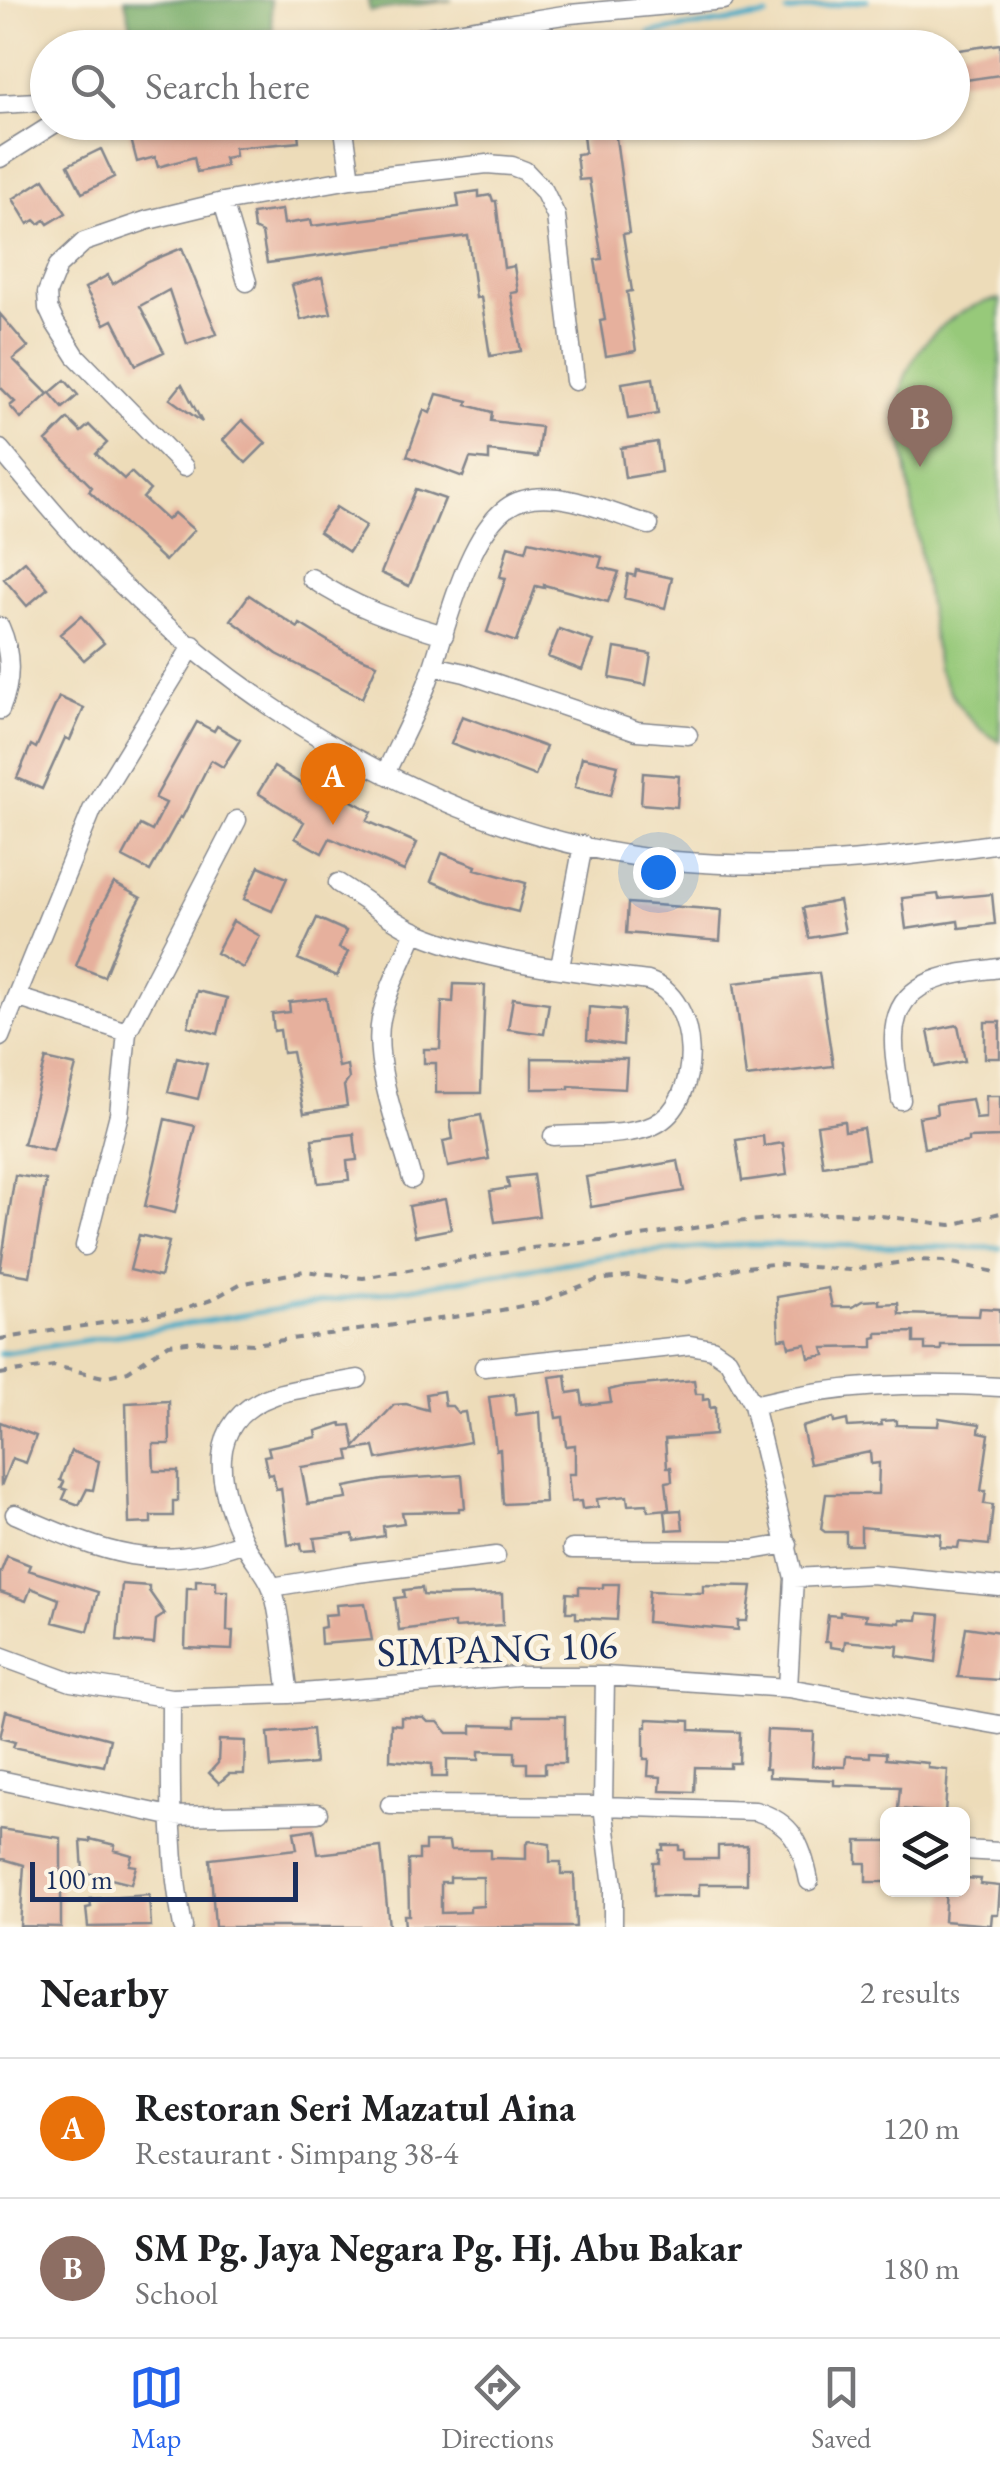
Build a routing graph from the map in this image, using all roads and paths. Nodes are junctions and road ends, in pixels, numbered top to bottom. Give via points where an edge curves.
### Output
1 (724, 0) edge
2 (654, 3) edge
3 (469, 30) edge
4 (30, 102) edge
5 (0, 104) edge
6 (30, 139) edge
7 (345, 140) edge
8 (0, 158) edge
9 (351, 180) junction
10 (223, 202) junction
11 (247, 282) dead end
12 (575, 382) dead end
13 (0, 449) edge
14 (184, 466) dead end
15 (649, 525) dead end
16 (311, 578) dead end
17 (0, 627) edge
18 (444, 635) junction
19 (193, 646) junction
20 (434, 666) junction
21 (0, 710) edge
22 (688, 735) dead end
23 (385, 774) junction
24 (237, 820) dead end
25 (1000, 843) edge
26 (583, 846) junction
27 (338, 883) dead end
28 (414, 931) junction
29 (560, 967) junction
30 (1000, 968) edge
31 (16, 997) junction
32 (127, 1032) junction
33 (0, 1037) edge
34 (901, 1100) dead end
35 (553, 1136) dead end
36 (412, 1179) dead end
37 (1000, 1213) edge
38 (85, 1246) dead end
39 (1000, 1273) edge
40 (0, 1340) edge
41 (484, 1367) dead end
42 (0, 1374) edge
43 (358, 1378) dead end
44 (1000, 1387) edge
45 (754, 1405) junction
46 (15, 1514) dead end
47 (244, 1542) junction
48 (788, 1544) junction
49 (572, 1549) dead end
50 (496, 1556) dead end
51 (794, 1578) junction
52 (1000, 1587) edge
53 (272, 1588) junction
54 (0, 1656) edge
55 (605, 1676) junction
56 (788, 1688) junction
57 (289, 1694) junction
58 (171, 1698) junction
59 (1000, 1725) edge
60 (0, 1780) edge
61 (390, 1805) dead end
62 (603, 1806) junction
63 (318, 1813) dead end
64 (170, 1816) junction
65 (970, 1850) edge
66 (1000, 1852) edge
67 (809, 1882) dead end
68 (183, 1927) edge
69 (613, 1927) edge

1 - 2 street
2 - 3 street
4 - 5 street
6 - 8 street
7 - 9 street
9 - 10 street
9 - 12 street via 487,164 512,166 536,180 556,216
10 - 11 street
10 - 14 street via 84,242 58,266 47,293 48,308 76,356
13 - 19 street via 80,543
15 - 18 street via 564,500 518,500 480,538
16 - 18 street via 374,615
17 - 21 street via 8,668
18 - 20 street
19 - 23 street via 306,729
19 - 31 street via 92,810
20 - 22 street via 637,731
20 - 23 street
23 - 26 street via 463,810
24 - 32 street
25 - 26 street via 892,860 785,866 672,861
26 - 29 street
27 - 28 street
28 - 29 street via 494,956
28 - 36 street via 380,1032 382,1068
29 - 35 street via 648,981 668,991 682,1010 688,1060 676,1106 656,1124
30 - 34 street via 933,978 910,997 894,1038
31 - 32 street
31 - 33 street
32 - 38 street via 119,1114
37 - 40 path via 951,1224 835,1213 531,1248 363,1278 304,1271 240,1284 180,1311
39 - 42 path via 917,1260 850,1270 754,1266 683,1283 630,1276 490,1312 254,1344 169,1344 128,1371 103,1377 54,1366
41 - 45 street via 702,1346 728,1360
43 - 47 street via 277,1394 232,1425 221,1479
44 - 45 street via 873,1385
45 - 48 street
46 - 47 street via 98,1550 132,1556 197,1556
47 - 53 street
48 - 49 street via 754,1550
48 - 51 street
50 - 53 street
51 - 52 street via 871,1574
51 - 56 street
53 - 57 street
54 - 58 street, SIMPANG 106 via 71,1682
55 - 56 street, SIMPANG 106
55 - 57 street, SIMPANG 106
55 - 62 street
56 - 59 street, SIMPANG 106
57 - 58 street, SIMPANG 106
58 - 64 street
60 - 64 street
61 - 62 street
62 - 67 street via 765,1814 800,1843
62 - 69 street
63 - 64 street
64 - 68 street
65 - 66 street

